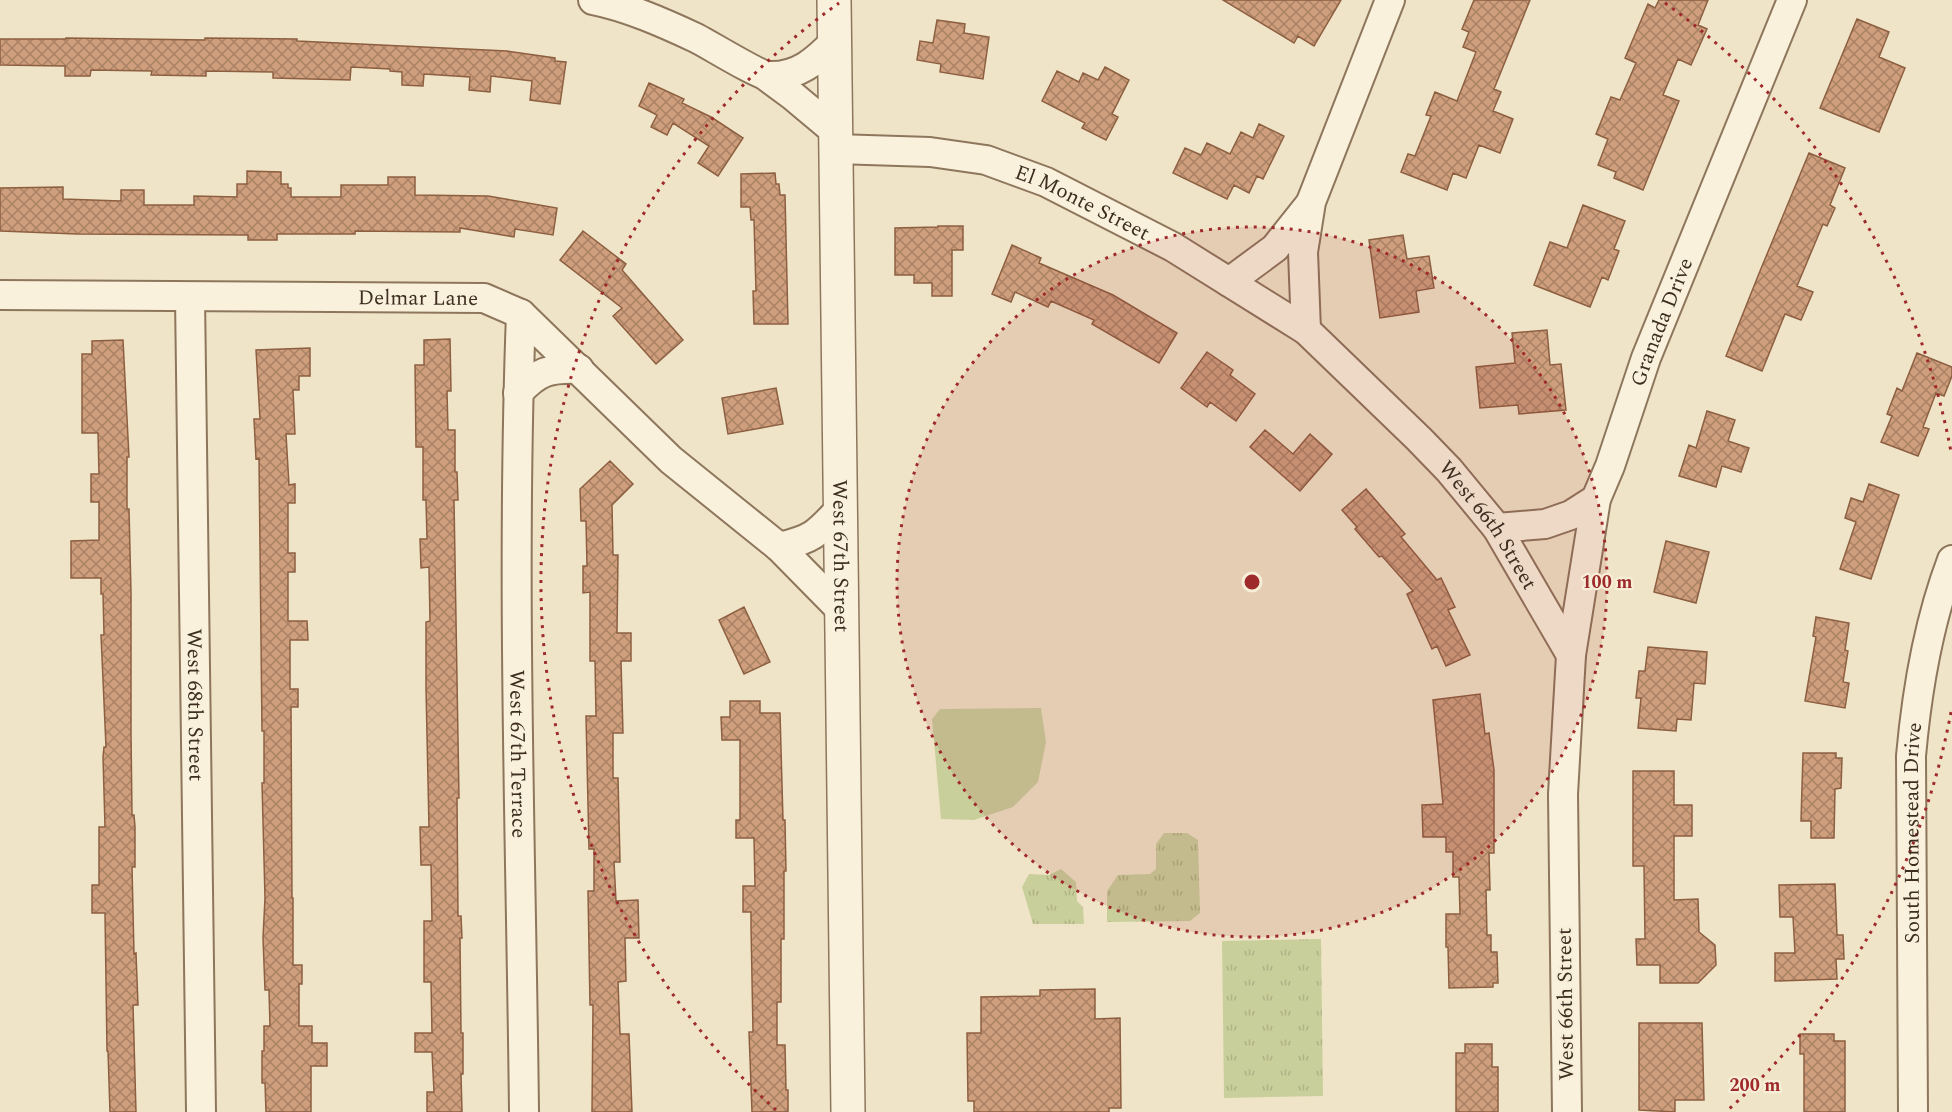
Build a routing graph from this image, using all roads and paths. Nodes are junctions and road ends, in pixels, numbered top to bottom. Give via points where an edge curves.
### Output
1 (593, 0) edge
2 (834, 0) edge
3 (1390, 0) edge
4 (1792, 0) edge
5 (835, 41) junction
6 (766, 76) junction
7 (836, 141) junction
8 (1311, 202) junction
9 (1229, 282) junction
10 (0, 295) edge
11 (190, 297) junction
12 (521, 314) junction
13 (1306, 330) junction
14 (579, 369) junction
15 (518, 393) junction
16 (1596, 499) junction
17 (840, 508) junction
18 (1497, 528) junction
19 (779, 547) junction
20 (1952, 560) edge
21 (842, 611) junction
22 (1571, 655) junction
23 (201, 1112) edge
24 (524, 1112) edge
25 (848, 1112) edge
26 (1567, 1112) edge
27 (1913, 1112) edge

1 - 6 street via 657,21
2 - 5 street, West 67th Street
3 - 8 street
4 - 16 street, Granada Drive via 1646,358
5 - 6 street via 803,69 788,75
5 - 7 street, West 67th Street
6 - 7 street via 793,96
7 - 9 street, El Monte Street via 986,160 1046,182 1173,247
7 - 17 street, West 67th Street
8 - 9 street via 1275,248
8 - 13 street via 1303,252
9 - 13 street, El Monte Street
10 - 11 street, Delmar Lane
11 - 12 street, Delmar Lane via 484,298
11 - 23 street, West 68th Street
12 - 14 street, Delmar Lane
12 - 15 street, West 67th Terrace
13 - 18 street, West 66th Street via 1449,470
14 - 15 street via 558,369 533,377
14 - 19 street, Delmar Lane via 671,460
15 - 24 street, West 67th Terrace
16 - 18 street via 1545,525
16 - 22 street, Granada Drive
17 - 19 street via 818,533
17 - 21 street, West 67th Street
18 - 22 street, West 66th Street
19 - 21 street, Delmar Lane
20 - 27 street, South Homestead Drive via 1932,623 1916,701 1911,756
21 - 25 street, West 67th Street
22 - 26 street, West 66th Street via 1563,794

